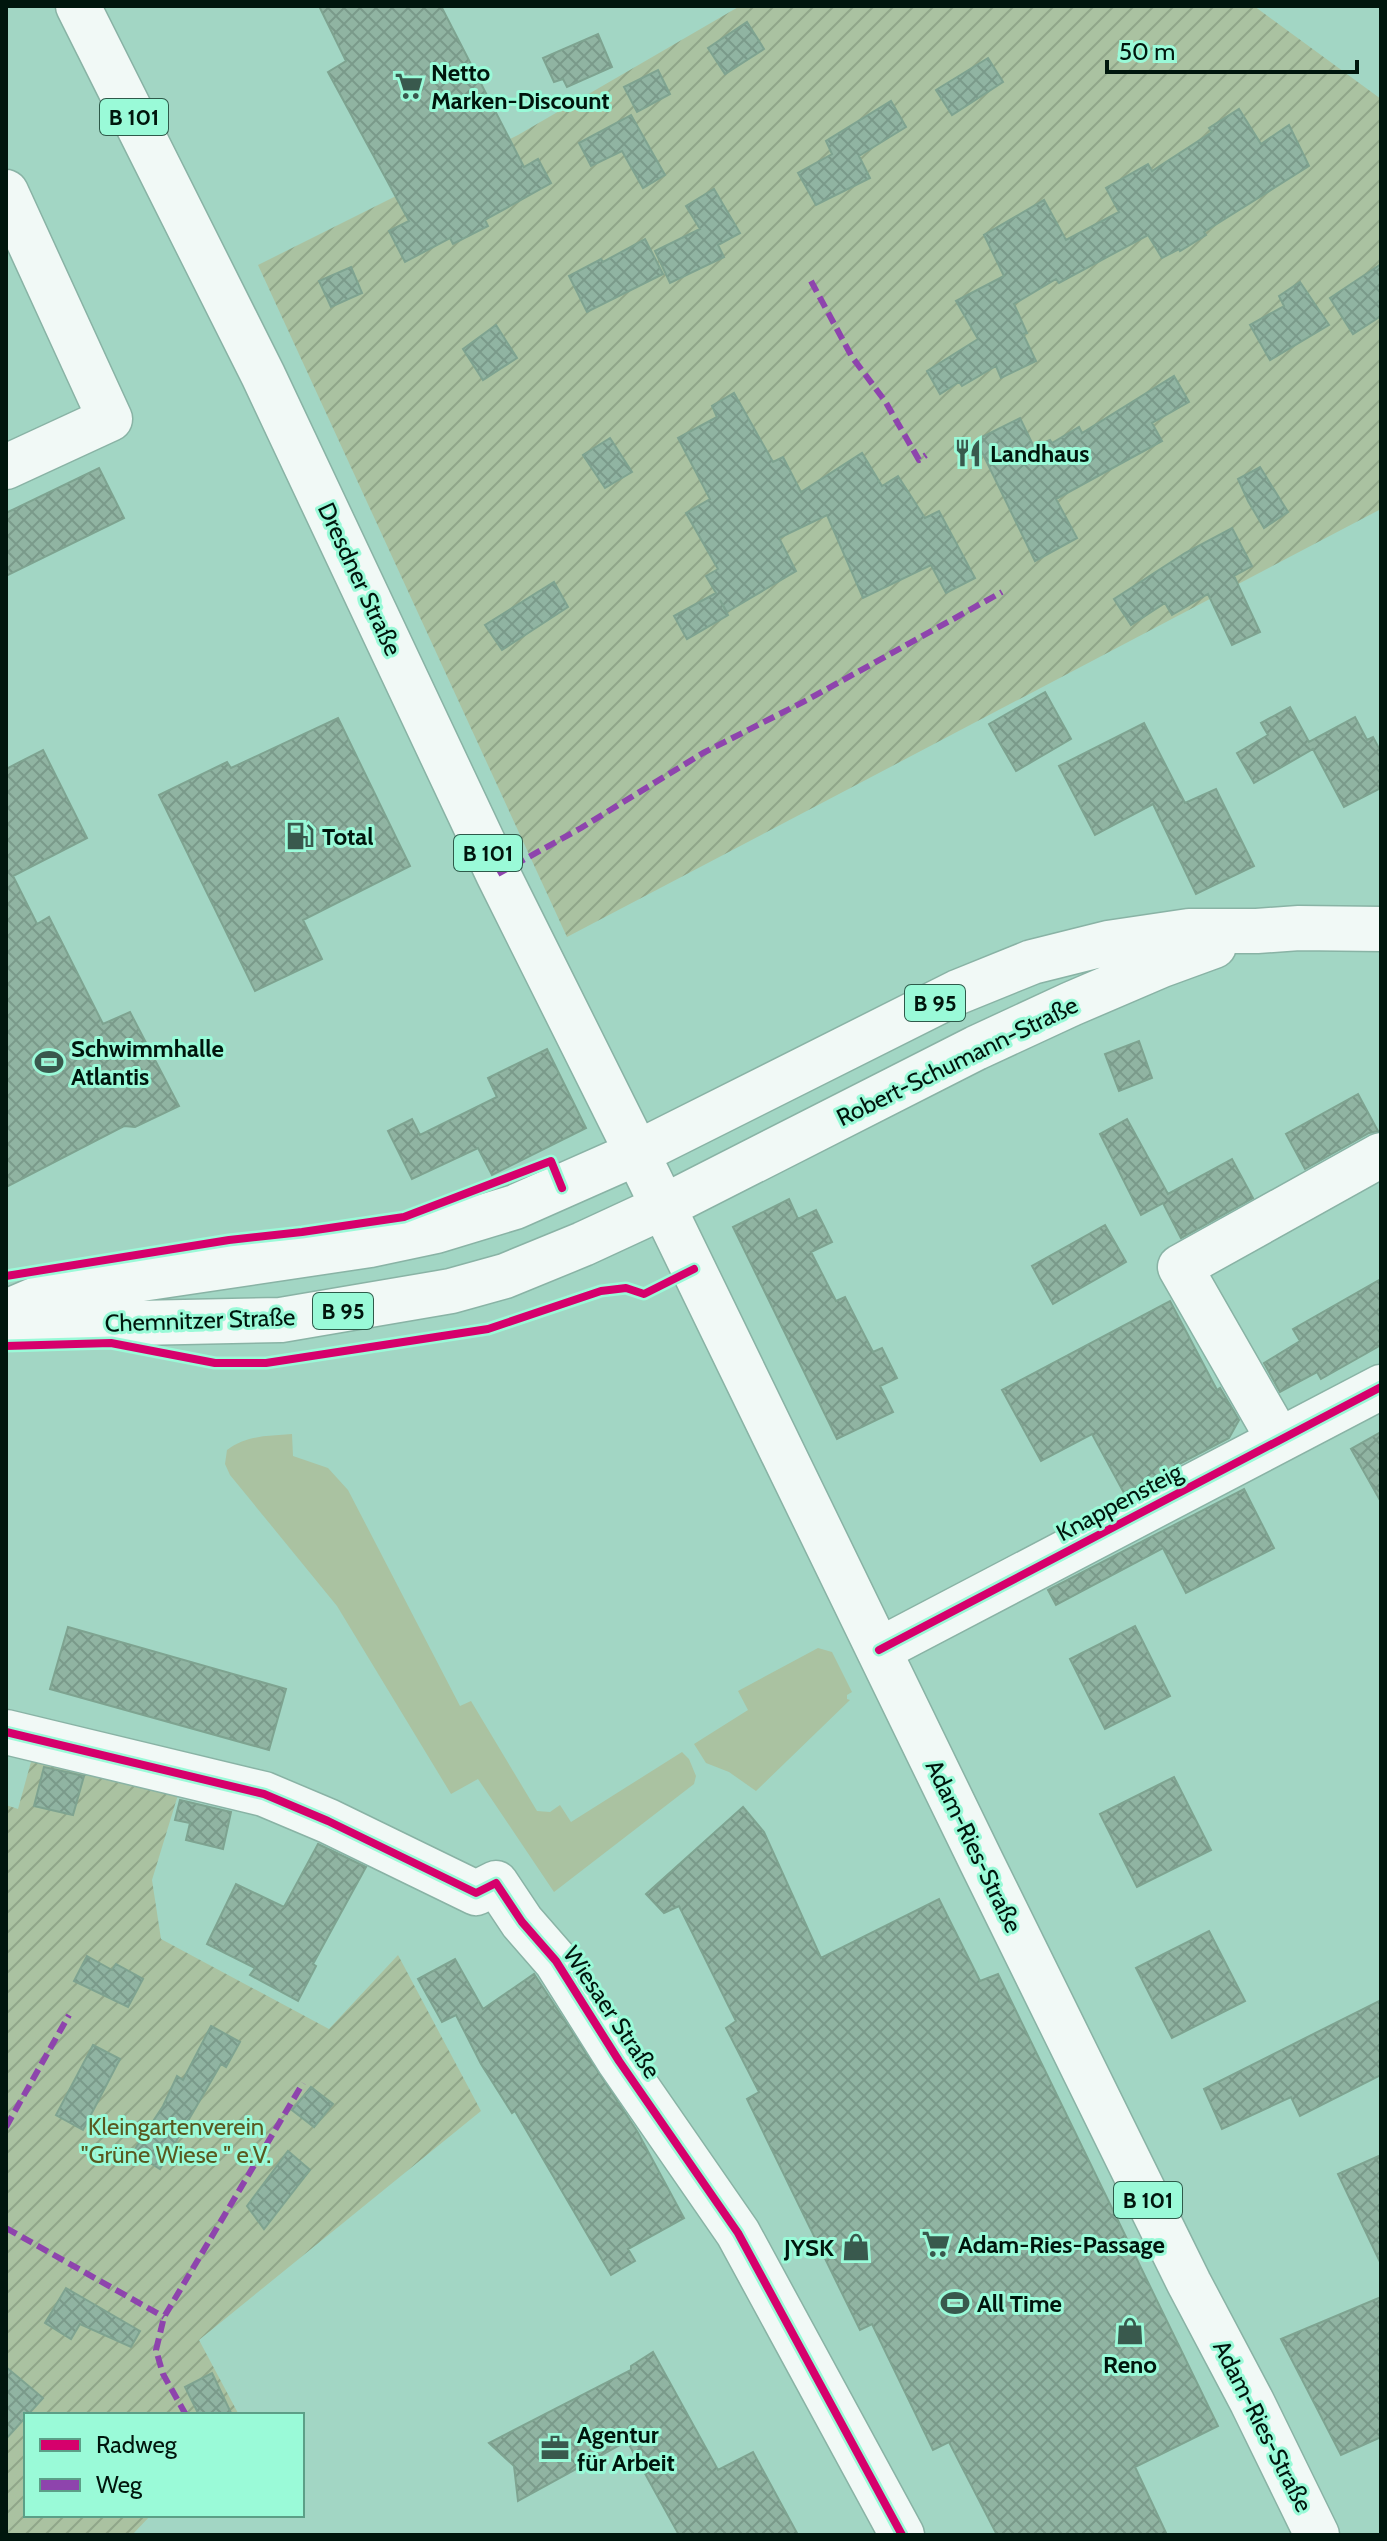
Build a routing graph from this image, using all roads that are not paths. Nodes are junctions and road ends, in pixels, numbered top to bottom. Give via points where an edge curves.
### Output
1 (78, 6) edge
2 (6, 192) edge
3 (6, 467) edge
4 (1381, 929) edge
5 (1257, 931) junction
6 (637, 1153) junction
7 (1381, 1155) edge
8 (663, 1207) junction
9 (6, 1312) edge
10 (6, 1322) edge
11 (1380, 1391) edge
12 (1279, 1440) junction
13 (879, 1650) junction
14 (6, 1732) edge
15 (902, 2535) edge
16 (1317, 2535) edge

1 - 6 main road, Dresdner Straße / B 101 via 263,375 498,874
2 - 3 main road via 110,419
4 - 5 main road, Robert-Schumann-Straße / B 95
5 - 6 main road, Robert-Schumann-Straße / B 95 via 1189,931 1032,962 958,992
5 - 8 main road, Robert-Schumann-Straße / B 95 via 1162,965 976,1048
6 - 8 main road, Adam-Ries-Straße / B 101
6 - 9 main road, Chemnitzer Straße / B 95 via 515,1207 436,1231 94,1286 39,1298
7 - 12 main road via 1180,1267
8 - 10 main road, Chemnitzer Straße / B 95 via 505,1276 371,1306 281,1320
8 - 13 main road, Adam-Ries-Straße / B 101
11 - 12 main road, Knappensteig
12 - 13 main road, Knappensteig
13 - 16 main road, Adam-Ries-Straße / B 101
14 - 15 main road, Wiesaer Straße via 264,1794 476,1893 496,1883 556,1961 738,2233

